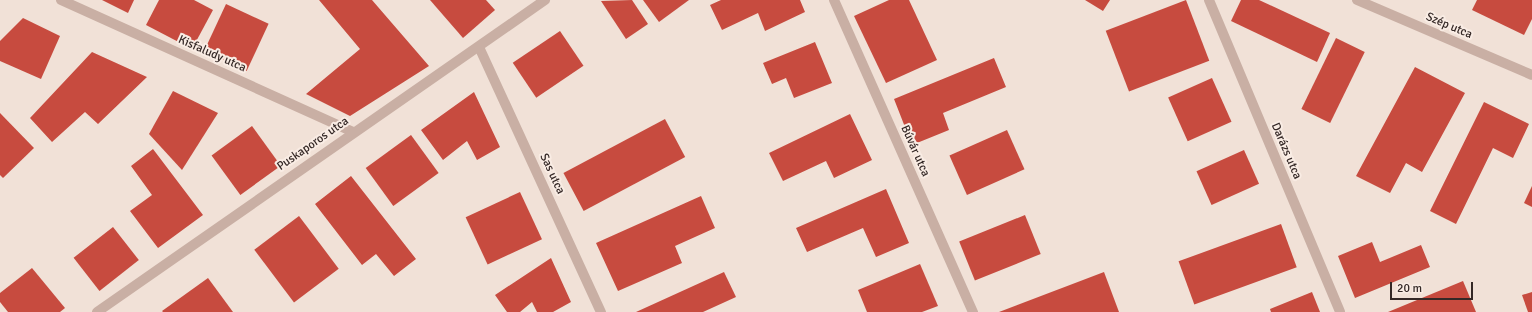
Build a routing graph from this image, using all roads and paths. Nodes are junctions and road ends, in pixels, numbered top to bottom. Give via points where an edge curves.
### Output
1 (61, 0) edge
2 (545, 0) edge
3 (834, 0) edge
4 (1208, 0) edge
5 (1357, 0) edge
6 (479, 47) junction
7 (1532, 75) edge
8 (353, 132) junction
9 (97, 312) edge
10 (600, 312) edge
11 (974, 312) edge
12 (1340, 312) edge

1 - 8 street, Kisfaludy utca
2 - 6 street, Puskaporos utca
3 - 11 street, Búvár utca
4 - 12 street, Darázs utca
5 - 7 street, Szép utca
6 - 8 street, Puskaporos utca
6 - 10 street, Sas utca
8 - 9 street, Puskaporos utca

